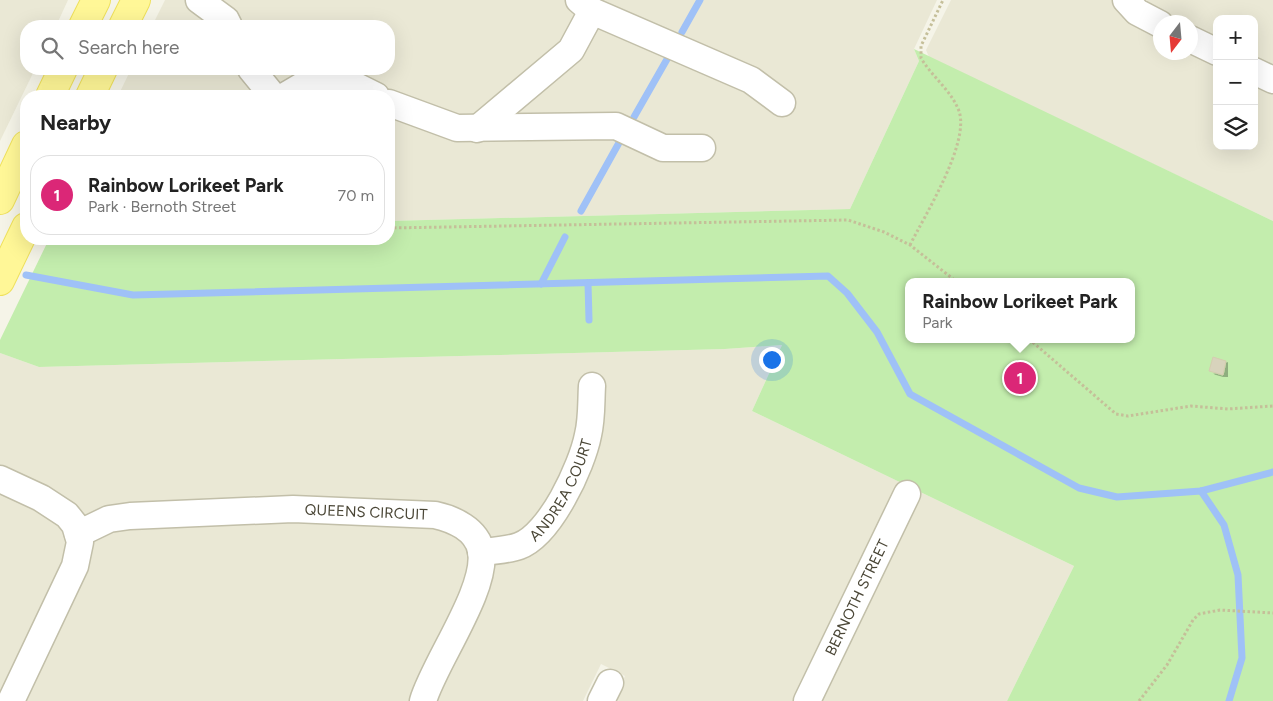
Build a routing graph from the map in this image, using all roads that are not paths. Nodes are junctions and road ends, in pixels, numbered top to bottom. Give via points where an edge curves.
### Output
1 (96, 0) edge
2 (136, 0) edge
3 (199, 0) edge
4 (1126, 0) edge
5 (586, 6) edge
6 (86, 20) edge
7 (127, 20) edge
8 (226, 20) edge
9 (1153, 20) edge
10 (1198, 43) edge
11 (1213, 50) edge
12 (1258, 73) edge
13 (60, 75) edge
14 (100, 75) edge
15 (256, 75) edge
16 (1273, 80) edge
17 (53, 90) edge
18 (93, 90) edge
19 (268, 90) edge
20 (295, 90) edge
21 (364, 90) edge
22 (782, 103) dead end
23 (395, 105) edge
24 (476, 129) junction
25 (702, 148) dead end
26 (20, 158) edge
27 (0, 200) edge
28 (20, 239) edge
29 (0, 281) edge
30 (592, 386) dead end
31 (0, 479) edge
32 (907, 494) dead end
33 (78, 534) junction
34 (481, 552) junction
35 (10, 701) edge
36 (423, 701) edge
37 (807, 701) edge

1 - 6 main road
2 - 7 main road
3 - 8 street
4 - 9 street via 1137,12
5 - 22 street via 751,80
5 - 24 street via 571,50
10 - 11 street
12 - 16 street
13 - 17 main road
14 - 18 main road
15 - 19 street
20 - 21 street via 302,86 348,82
23 - 24 street via 457,128
24 - 25 street via 616,126 663,148
26 - 27 main road
28 - 29 main road
30 - 34 street, ANDREA COURT via 588,435 572,478 547,523 520,546
31 - 33 street via 57,507 67,515
32 - 37 street, BERNOTH STREET
33 - 34 street, QUEENS CIRCUIT via 109,519 130,516 293,509 425,514 460,524 472,534
33 - 35 street via 79,554 75,566
34 - 36 street via 470,600

